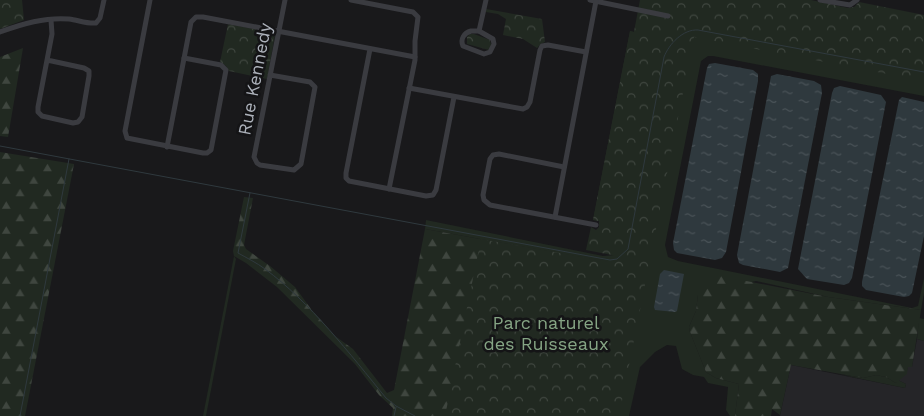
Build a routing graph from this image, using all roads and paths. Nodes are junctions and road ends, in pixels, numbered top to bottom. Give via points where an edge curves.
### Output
1 (104, 0) edge
2 (150, 0) edge
3 (284, 0) edge
4 (350, 0) edge
5 (486, 0) edge
6 (590, 0) edge
7 (820, 0) edge
8 (857, 0) edge
9 (596, 1) junction
10 (668, 16) dead end
11 (51, 20) junction
12 (279, 31) junction
13 (480, 31) junction
14 (0, 32) edge
15 (370, 49) junction
16 (586, 52) junction
17 (184, 58) junction
18 (415, 58) junction
19 (47, 60) junction
20 (270, 75) junction
21 (409, 88) junction
22 (454, 97) junction
23 (167, 147) junction
24 (564, 167) junction
25 (390, 189) junction
26 (555, 217) junction
27 (596, 225) dead end

1 - 11 street via 100,20 96,23
2 - 23 street via 124,131 127,138
3 - 12 street, Rue Kennedy
4 - 18 street via 417,15
5 - 13 street
6 - 9 street
7 - 8 street via 850,5
9 - 10 street
9 - 16 street
11 - 14 street via 26,23
11 - 19 street
12 - 15 street
12 - 17 street via 196,17 191,22
12 - 20 street, Rue Kennedy
13 - 13 street via 466,33 462,46 487,54 493,40
15 - 18 street
15 - 25 street via 346,175 351,182
16 - 22 street via 542,46 530,102 524,109
16 - 24 street
17 - 23 street
17 - 23 street via 221,65 226,70 216,129 212,148 207,153
18 - 21 street
19 - 19 street via 89,71 79,122 43,117 38,113
20 - 20 street, Rue Kennedy via 314,86 299,167 290,170 257,163 254,155
21 - 22 street
21 - 25 street
22 - 25 street via 436,192 427,197
24 - 26 street
24 - 26 street via 495,154 491,158 483,195 484,201 490,205
26 - 27 street

